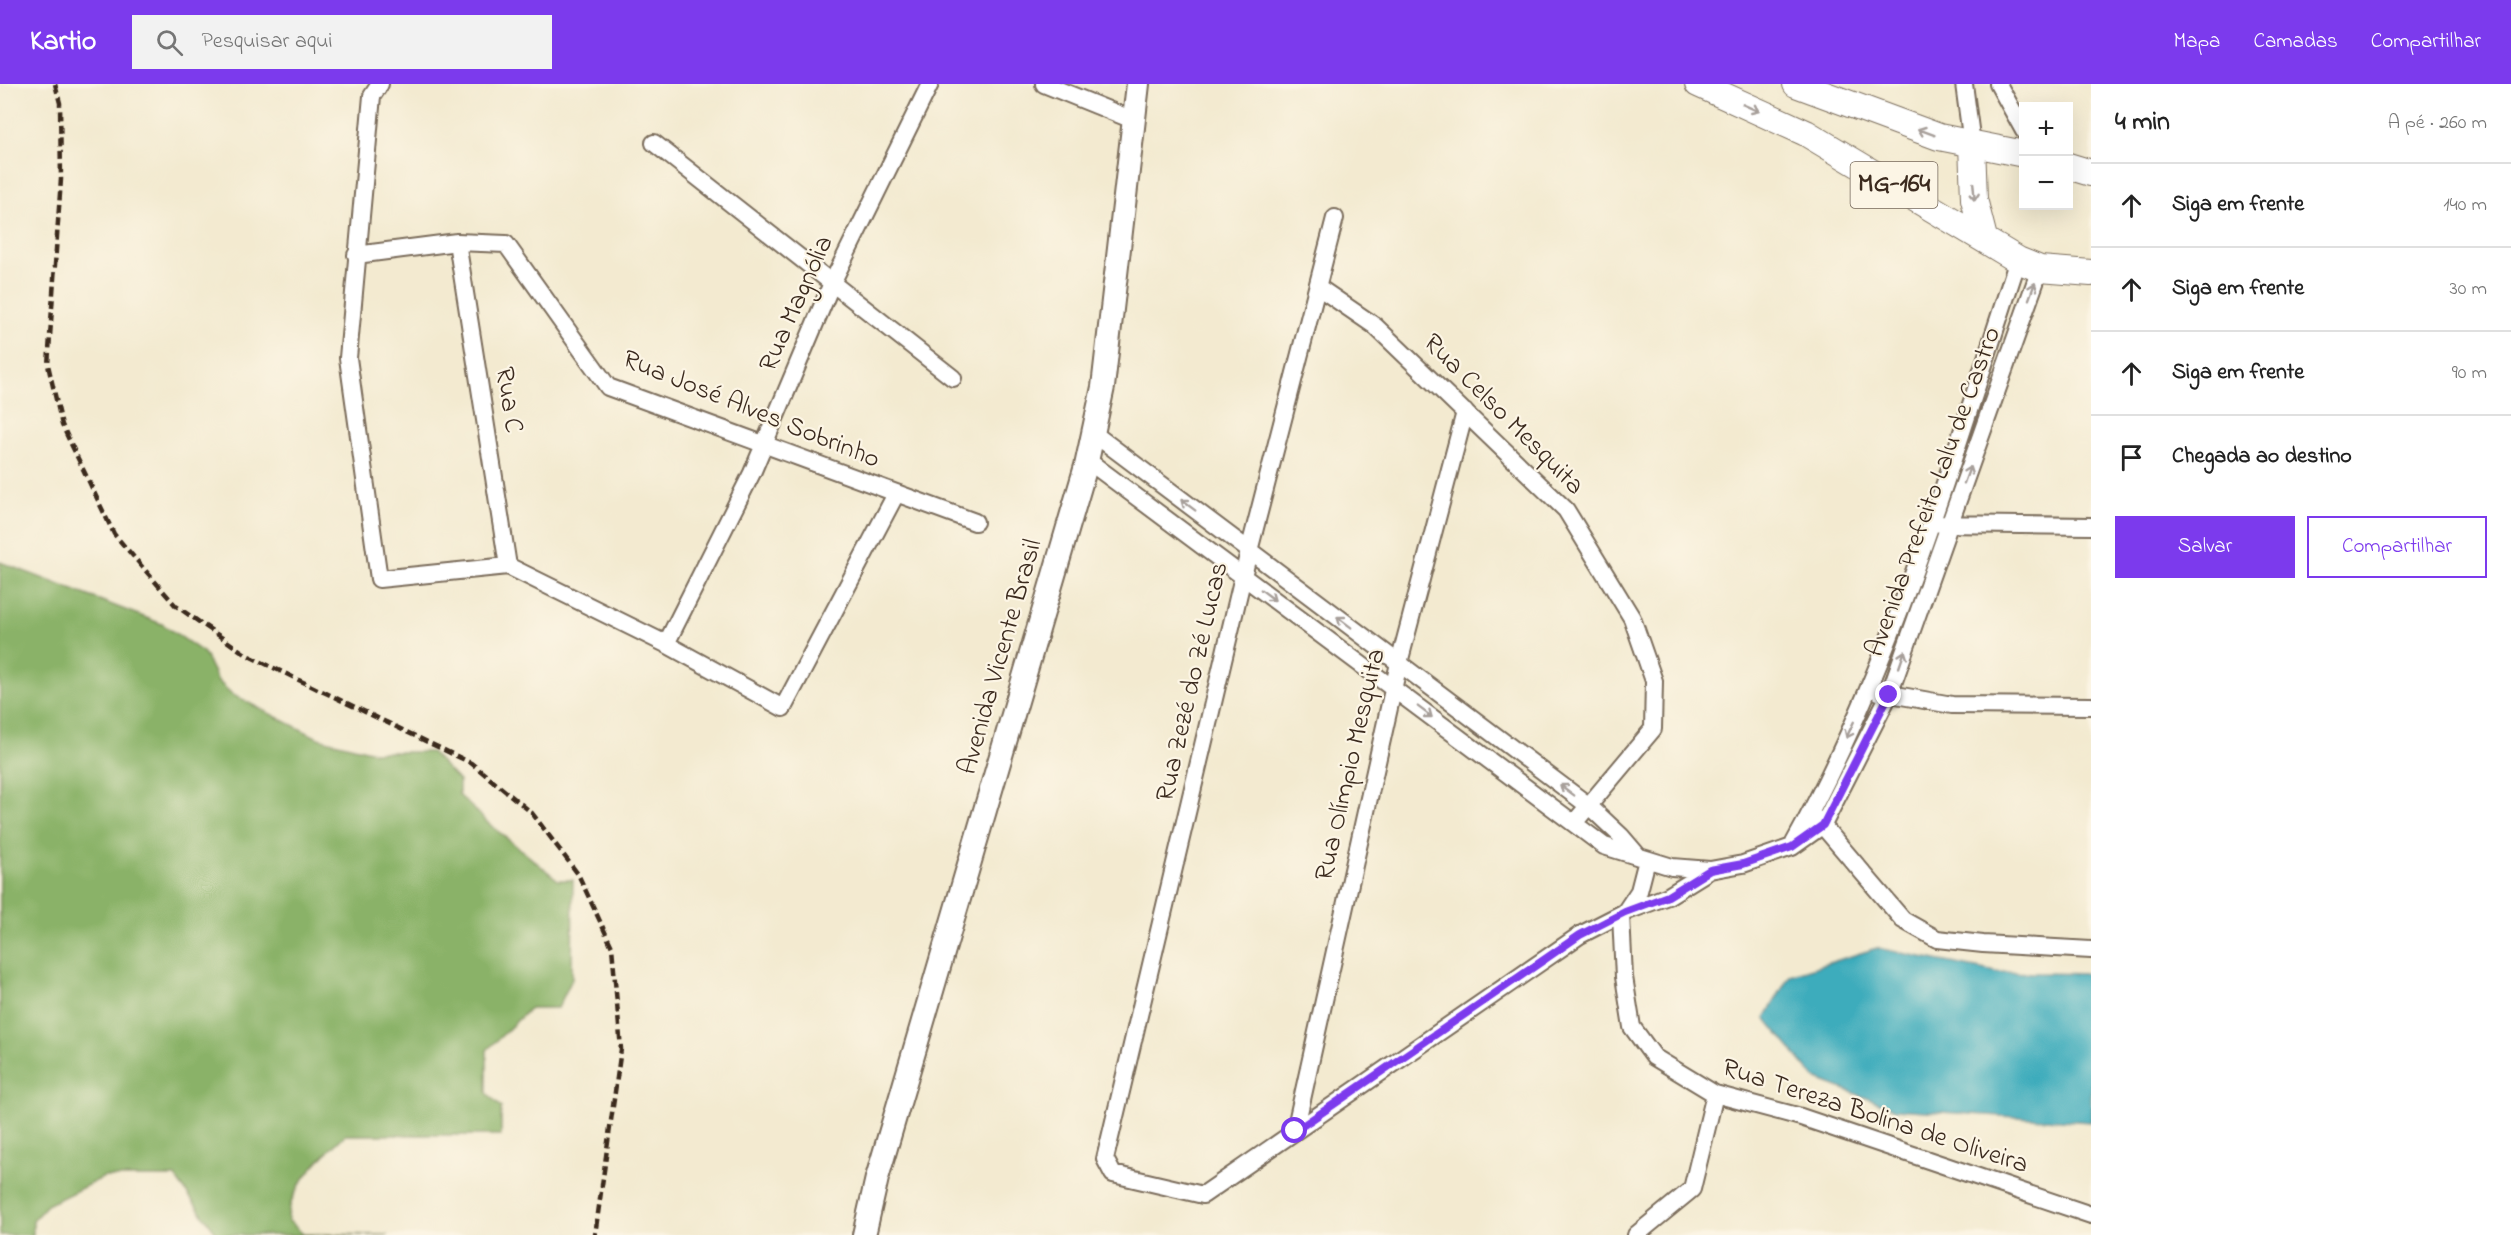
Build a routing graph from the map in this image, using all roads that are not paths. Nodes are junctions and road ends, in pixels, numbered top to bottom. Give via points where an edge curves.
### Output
1 (930, 84) edge
2 (1044, 84) edge
3 (1138, 84) edge
4 (1698, 84) edge
5 (1796, 84) edge
6 (1964, 84) edge
7 (1998, 84) edge
8 (376, 90) edge
9 (1133, 120) junction
10 (2019, 122) edge
11 (654, 143) dead end
12 (1972, 144) junction
13 (2019, 153) edge
14 (2073, 168) edge
15 (2091, 173) edge
16 (1335, 218) dead end
17 (1984, 238) junction
18 (457, 242) junction
19 (2091, 254) edge
20 (356, 255) junction
21 (2029, 264) junction
22 (2080, 272) edge
23 (832, 283) junction
24 (1318, 287) junction
25 (953, 378) dead end
26 (1465, 412) junction
27 (1093, 433) junction
28 (762, 446) junction
29 (1087, 460) junction
30 (896, 494) junction
31 (975, 522) dead end
32 (1930, 523) junction
33 (1949, 525) junction
34 (2091, 526) edge
35 (1249, 551) junction
36 (508, 566) junction
37 (1243, 576) junction
38 (666, 644) junction
39 (1399, 663) junction
40 (1394, 689) junction
41 (1869, 689) junction
42 (1889, 695) junction
43 (2091, 706) edge
44 (1589, 806) junction
45 (1817, 820) junction
46 (1574, 823) junction
47 (1643, 859) junction
48 (1710, 870) junction
49 (1623, 914) junction
50 (2091, 950) edge
51 (1715, 1094) junction
52 (1295, 1131) junction
53 (2091, 1215) edge
54 (864, 1235) edge
55 (1636, 1235) edge

1 - 23 street, Rua Magnólia
2 - 9 street
3 - 9 street, Avenida Vicente Brasil
4 -> 17 main road, MG-164 via 1806,133
12 -> 5 main road, MG-164 via 1939,137
6 - 12 street
7 - 10 street
8 - 20 street
9 - 27 street, Avenida Vicente Brasil via 1103,387
11 - 23 street
12 - 13 main road, MG-164
12 -> 17 main road via 1974,199
14 - 15 main road
16 - 24 street, Rua Zezé do Zé Lucas
17 - 21 main road, MG-164
18 - 20 street, Rua José Alves Sobrinho
18 - 28 street, Rua José Alves Sobrinho via 506,244 608,387
18 - 36 street, Rua C
19 - 22 main road
20 - 36 street via 348,358 379,579
21 - 22 main road, MG-164
21 - 32 street, Avenida Prefeito Lalu de Castro
33 -> 21 street, Avenida Prefeito Lalu de Castro
23 - 25 street
23 - 28 street, Rua Magnólia
24 - 26 street, Rua Celso Mesquita via 1375,326
24 - 35 street, Rua Zezé do Zé Lucas
26 - 39 street, Rua Olímpio Mesquita
26 - 44 street, Rua Celso Mesquita via 1566,510 1632,618 1654,681 1653,729
27 - 29 street, Avenida Vicente Brasil
35 -> 27 street
28 - 30 street, Rua José Alves Sobrinho
28 - 38 street, Rua Magnólia
29 - 37 street, Avenida Prefeito Lalu de Castro
29 - 54 street, Avenida Vicente Brasil via 877,1178
30 - 31 street, Rua José Alves Sobrinho
30 - 38 street via 783,708
32 - 33 street
32 - 41 street, Avenida Prefeito Lalu de Castro
33 - 34 street
42 -> 33 street, Avenida Prefeito Lalu de Castro
35 - 37 street, Rua Zezé do Zé Lucas
39 -> 35 street
36 - 38 street
37 -> 40 street, Avenida Prefeito Lalu de Castro
37 - 52 street, Rua Zezé do Zé Lucas via 1105,1159 1113,1174 1203,1195
39 - 40 street, Rua Olímpio Mesquita
44 -> 39 street
40 -> 46 street, Avenida Prefeito Lalu de Castro
40 - 52 street, Rua Olímpio Mesquita
41 - 42 street
41 -> 45 street, Avenida Prefeito Lalu de Castro
42 - 43 street via 1952,705
42 - 45 street, Avenida Prefeito Lalu de Castro
44 - 46 street, Rua Celso Mesquita
44 - 47 street
45 - 48 street, Avenida Prefeito Lalu de Castro via 1792,847 1743,864
45 - 50 street via 1903,920 1937,939
46 - 47 street, Avenida Prefeito Lalu de Castro via 1604,846
47 - 48 street, Avenida Prefeito Lalu de Castro via 1672,867
47 - 49 street via 1639,891
48 - 49 street via 1668,896
49 - 51 street, Rua Tereza Bolina de Oliveira via 1624,977 1632,1027 1654,1057
49 - 52 street via 1580,935 1533,966
51 - 53 street, Rua Tereza Bolina de Oliveira via 1801,1117
51 - 55 street via 1692,1189

